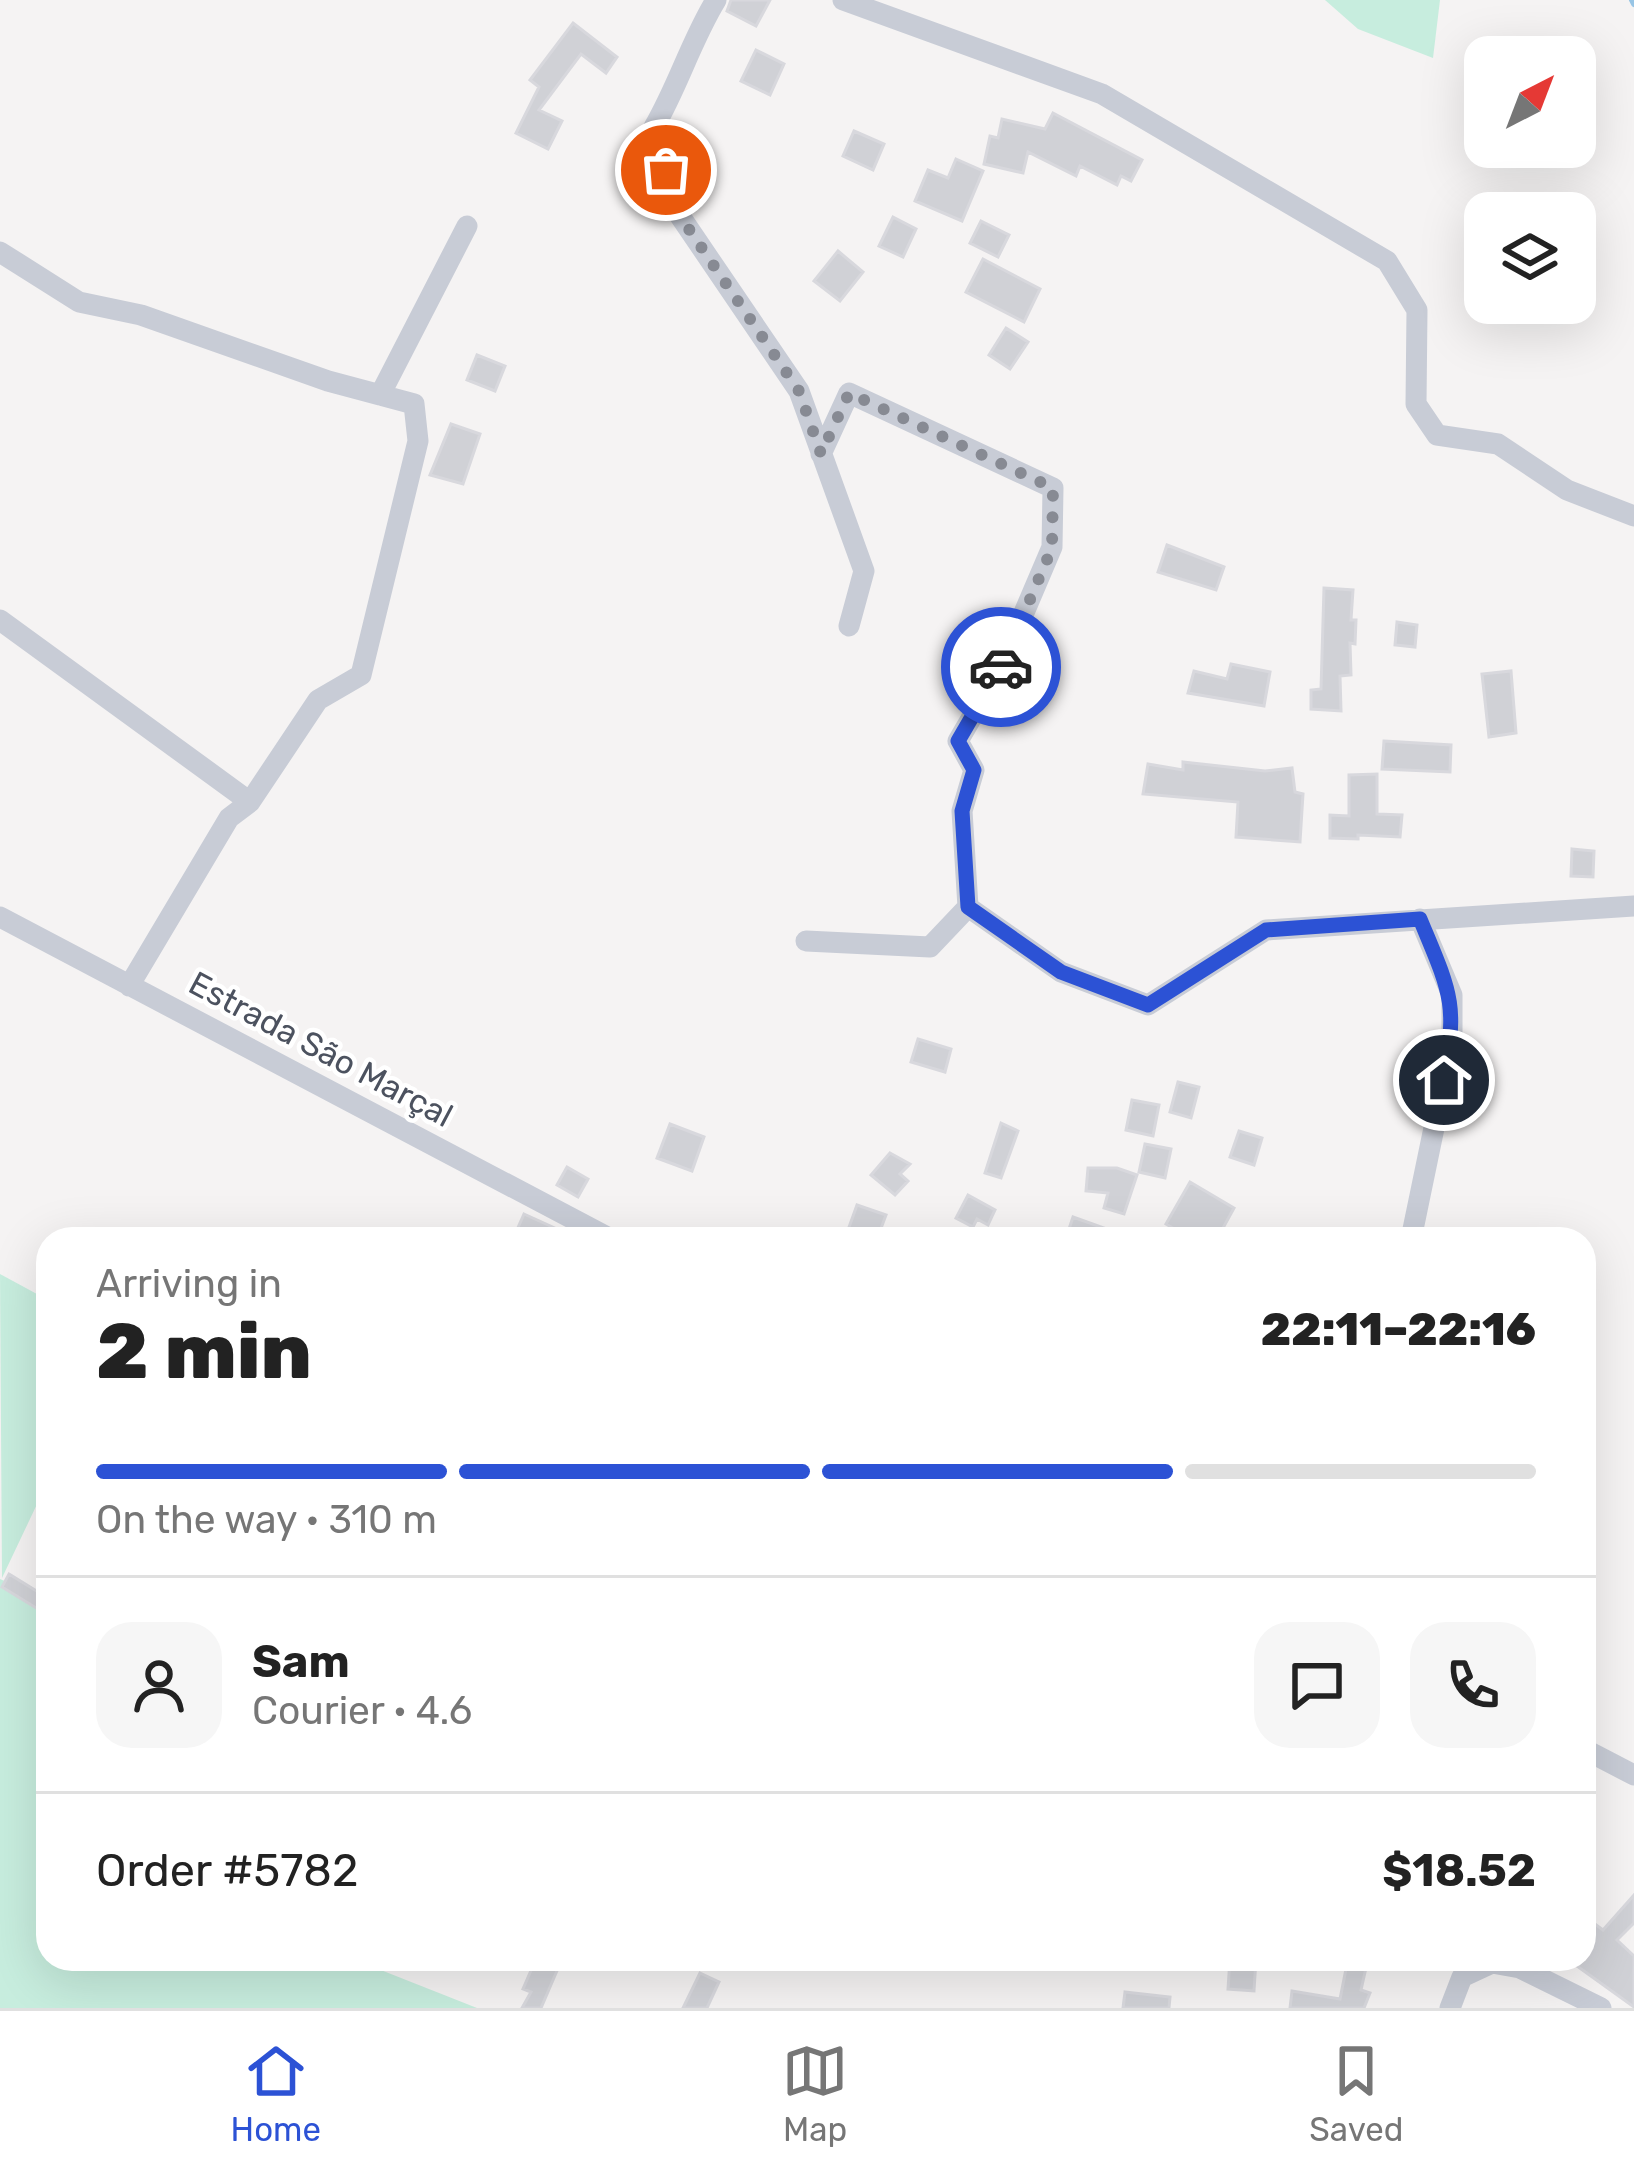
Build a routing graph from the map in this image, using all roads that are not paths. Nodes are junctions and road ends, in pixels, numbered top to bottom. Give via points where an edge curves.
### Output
1 (716, 0) edge
2 (843, 0) edge
3 (467, 226) dead end
4 (0, 252) edge
5 (380, 394) junction
6 (821, 454) junction
7 (1634, 516) edge
8 (0, 620) edge
9 (849, 626) dead end
10 (250, 802) junction
11 (1634, 906) edge
12 (968, 907) junction
13 (0, 917) edge
14 (1420, 919) junction
15 (806, 941) dead end
16 (129, 986) junction
17 (588, 1227) edge
18 (1413, 1227) edge
19 (1596, 1755) edge
20 (1634, 1775) edge
21 (1472, 1971) edge
22 (1526, 1971) edge
23 (1450, 2008) edge
24 (1600, 2008) edge

1 - 6 street via 654,128 678,213 799,391
2 - 7 street via 1102,94 1387,261 1417,310 1416,404 1437,435 1498,444 1567,490
3 - 5 street
4 - 5 street via 79,302
5 - 10 street via 414,404 418,441 362,675 318,700
6 - 9 street via 864,571
6 - 12 street via 849,393 1053,488 1052,548 1000,669 958,741 974,770 962,811
8 - 10 street
10 - 16 street via 229,818
11 - 14 street
12 - 14 street via 1061,972 1148,1005 1266,930
12 - 15 street via 930,947
13 - 16 street, Estrada São Marçal
14 - 18 street via 1452,995 1452,1041
16 - 17 street, Estrada São Marçal
19 - 20 street
21 - 23 street
22 - 24 street

